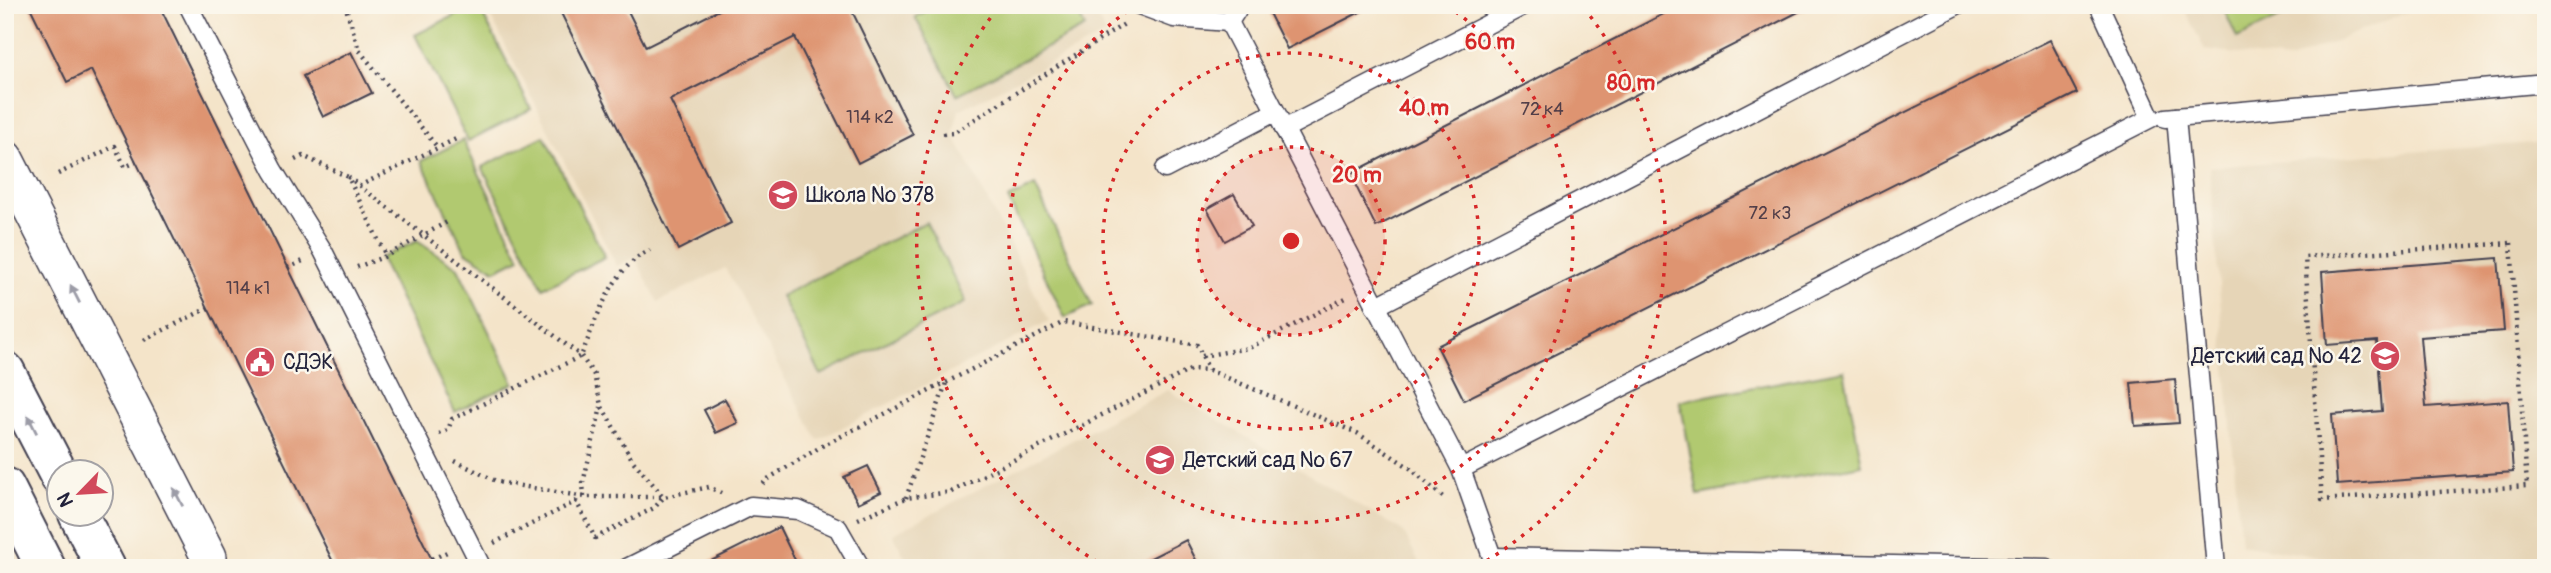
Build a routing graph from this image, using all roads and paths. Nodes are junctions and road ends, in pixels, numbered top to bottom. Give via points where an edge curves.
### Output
1 (188, 5) edge
2 (343, 5) edge
3 (1240, 5) edge
4 (1525, 5) edge
5 (1956, 5) edge
6 (2099, 5) edge
7 (1141, 6) edge
8 (1229, 22) junction
9 (2546, 83) edge
10 (1275, 112) junction
11 (2176, 117) junction
12 (2151, 118) junction
13 (1284, 129) junction
14 (943, 134) dead end
15 (458, 138) dead end
16 (438, 148) junction
17 (5, 158) edge
18 (136, 162) dead end
19 (1165, 169) dead end
20 (273, 170) junction
21 (58, 174) dead end
22 (348, 177) junction
23 (359, 186) junction
24 (447, 222) dead end
25 (422, 234) junction
26 (650, 250) dead end
27 (386, 256) junction
28 (336, 276) junction
29 (1366, 288) junction
30 (1375, 307) junction
31 (208, 308) dead end
32 (144, 340) dead end
33 (581, 356) junction
34 (1202, 356) junction
35 (1209, 370) junction
36 (5, 371) edge
37 (946, 382) junction
38 (601, 405) junction
39 (419, 443) junction
40 (50, 458) edge
41 (1461, 468) junction
42 (5, 487) edge
43 (760, 490) dead end
44 (585, 496) junction
45 (664, 497) junction
46 (2361, 497) joint
47 (733, 498) dead end
48 (906, 498) junction
49 (576, 501) junction
50 (1475, 510) junction
51 (86, 528) edge
52 (838, 528) junction
53 (478, 560) edge
54 (1492, 562) edge
55 (210, 564) edge
56 (46, 568) edge
57 (106, 568) edge
58 (627, 568) edge
59 (861, 568) edge
60 (2047, 568) edge
61 (2216, 568) edge

1 - 20 lane
2 - 16 path via 359,50
3 - 8 lane
4 - 13 lane
5 - 30 lane
6 - 12 lane
7 - 8 lane via 1174,18
7 - 14 path via 1121,28 953,134
8 - 10 lane
9 - 11 lane
10 - 13 lane
10 - 19 lane
11 - 12 lane
11 - 61 lane
12 - 41 lane
13 - 29 lane
15 - 16 path
16 - 23 path
55 -> 17 street
18 - 21 path via 125,167 115,146
20 - 22 path via 303,156
20 - 28 lane
22 - 23 path
22 - 27 path
23 - 25 path
24 - 25 path
25 - 27 path
25 - 33 path
26 - 33 path via 635,257 610,290
27 - 28 path
28 - 39 lane
29 - 30 lane
29 - 34 path via 1249,348
30 - 41 lane
31 - 32 path
33 - 38 path via 594,375
33 - 39 path via 452,419 448,430
34 - 35 path
34 - 37 path via 1197,345 1063,322
35 - 48 path via 1192,369 951,492
35 - 50 path via 1357,433 1410,468 1462,514
40 -> 36 main road
37 - 43 path via 822,446 766,480
37 - 48 path
38 - 44 path via 583,483
38 - 45 path via 634,461
39 - 44 path via 498,482
39 - 53 lane
41 - 50 lane
42 - 56 main road
44 - 45 path
44 - 49 path
45 - 47 path via 709,487
45 - 49 path via 654,508 595,538
46 - 46 path via 2527,486 2511,243 2305,257 2322,500
48 - 52 path
49 - 53 path
50 - 54 lane
51 - 57 main road
52 - 58 lane via 799,510 751,506
52 - 59 lane
54 - 60 lane

